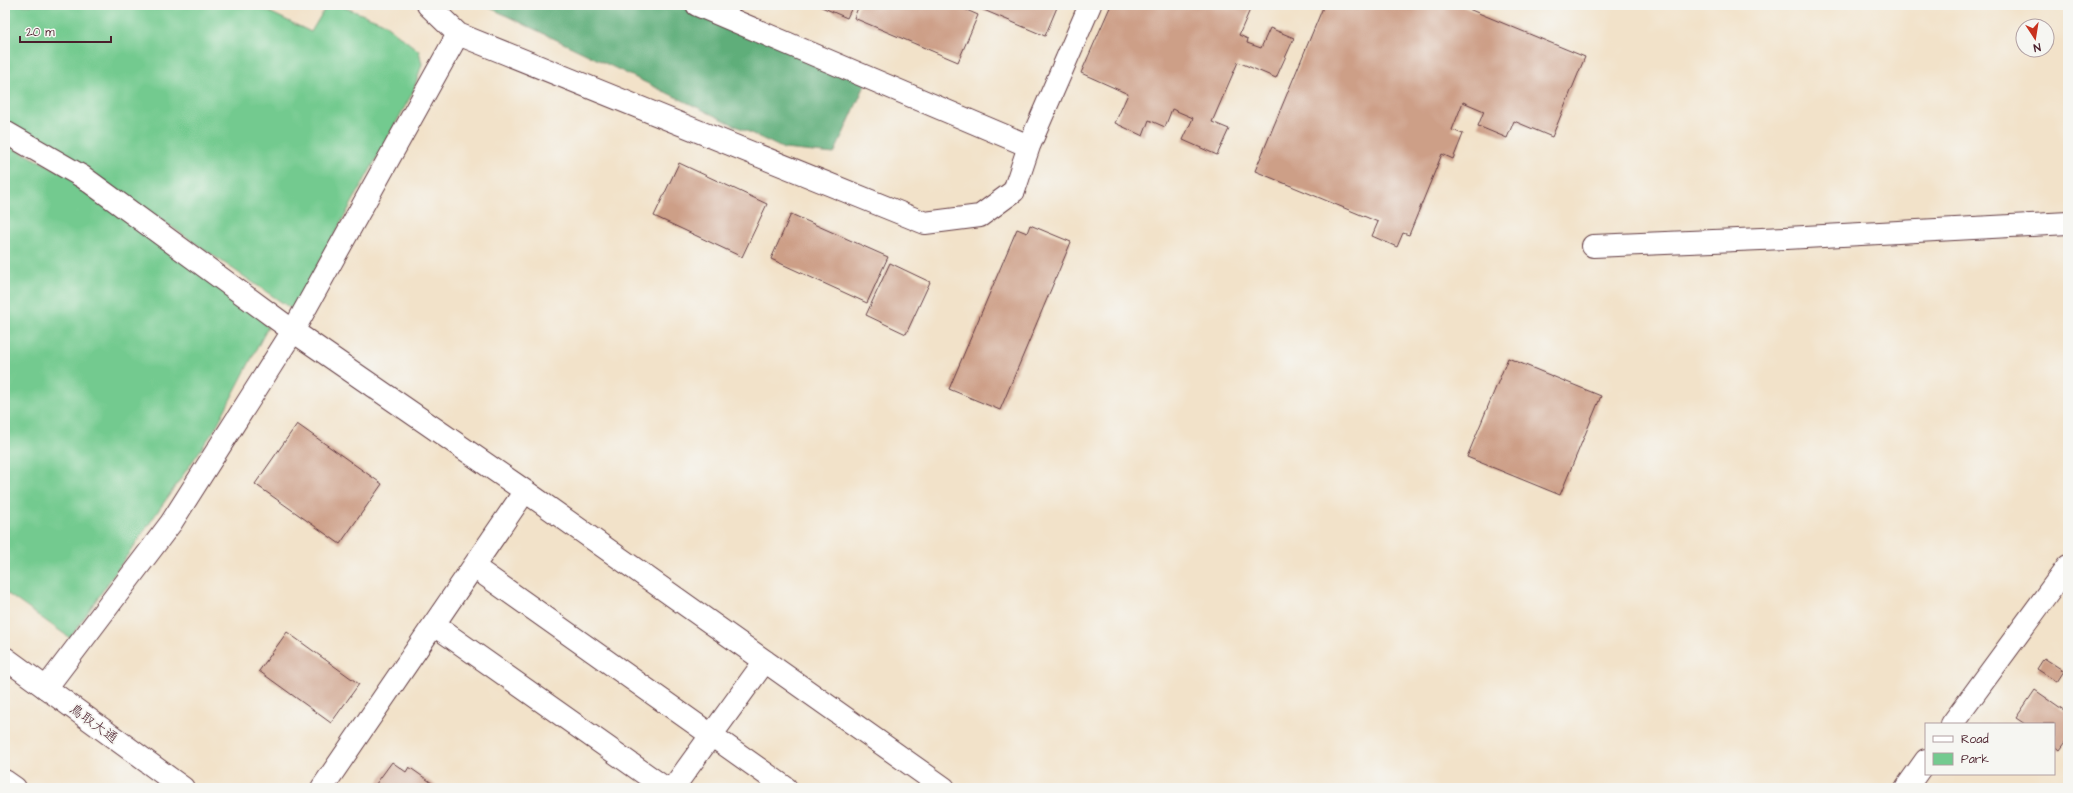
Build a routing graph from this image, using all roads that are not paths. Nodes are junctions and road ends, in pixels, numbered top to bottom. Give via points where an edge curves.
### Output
1 (428, 5) edge
2 (697, 5) edge
3 (1090, 5) edge
4 (458, 34) junction
5 (5, 132) edge
6 (1029, 146) junction
7 (2068, 223) edge
8 (1593, 246) dead end
9 (293, 331) junction
10 (525, 491) junction
11 (2068, 566) edge
12 (474, 567) junction
13 (434, 625) junction
14 (5, 658) edge
15 (765, 661) junction
16 (46, 688) junction
17 (1953, 723) edge
18 (711, 735) junction
19 (1925, 761) edge
20 (5, 781) edge
21 (15, 788) edge
22 (183, 788) edge
23 (322, 788) edge
24 (665, 788) edge
25 (673, 788) edge
26 (786, 788) edge
27 (944, 788) edge
28 (1906, 788) edge

1 - 4 main road
2 - 6 main road
3 - 6 main road
4 - 6 main road via 925,224 980,216 1014,191
4 - 9 main road
5 - 9 main road via 82,177
7 - 8 main road
9 - 10 main road
9 - 16 main road via 171,523
10 - 12 main road
10 - 15 main road
11 - 17 main road
12 - 13 main road
12 - 18 main road
13 - 23 main road
13 - 24 main road
14 - 16 main road, 鳥取大通
15 - 18 main road
15 - 27 main road
16 - 22 main road, 鳥取大通
18 - 25 main road
18 - 26 main road
19 - 28 main road
20 - 21 main road

